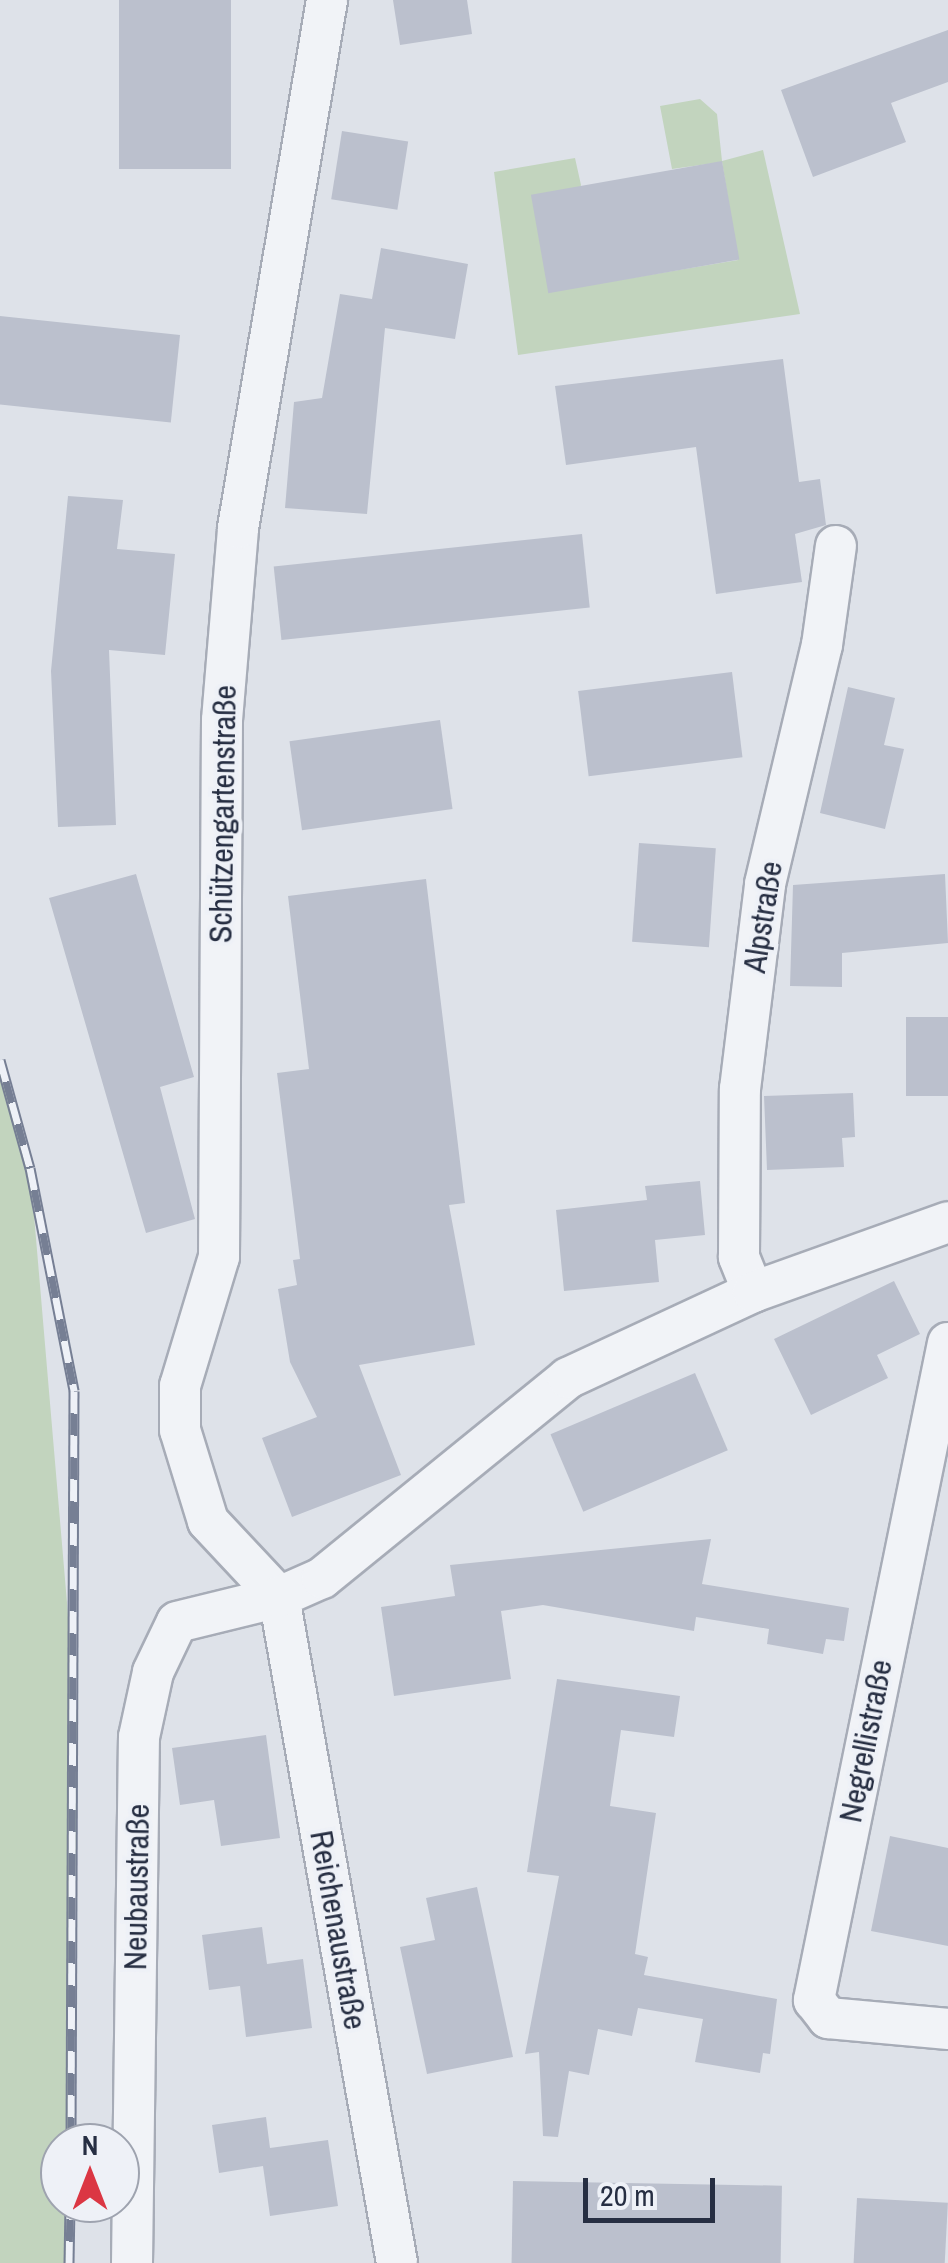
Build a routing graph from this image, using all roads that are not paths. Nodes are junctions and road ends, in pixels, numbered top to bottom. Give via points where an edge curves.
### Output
1 (328, 0) edge
2 (836, 546) dead end
3 (948, 1222) edge
4 (753, 1292) junction
5 (948, 1343) edge
6 (278, 1598) junction
7 (948, 2028) edge
8 (132, 2263) edge
9 (397, 2263) edge

1 - 6 street, Schützengartenstraße via 238,528 222,720 219,1257 180,1386 180,1430 208,1520
2 - 4 street, Alpstraße via 822,645 766,884 740,1089 738,1257
3 - 4 street
4 - 6 street via 568,1378 322,1578
5 - 7 street, Negrellistraße via 814,2000 828,2018
6 - 8 street, Neubaustraße via 177,1622 153,1672 139,1737
6 - 9 street, Reichenaustraße

